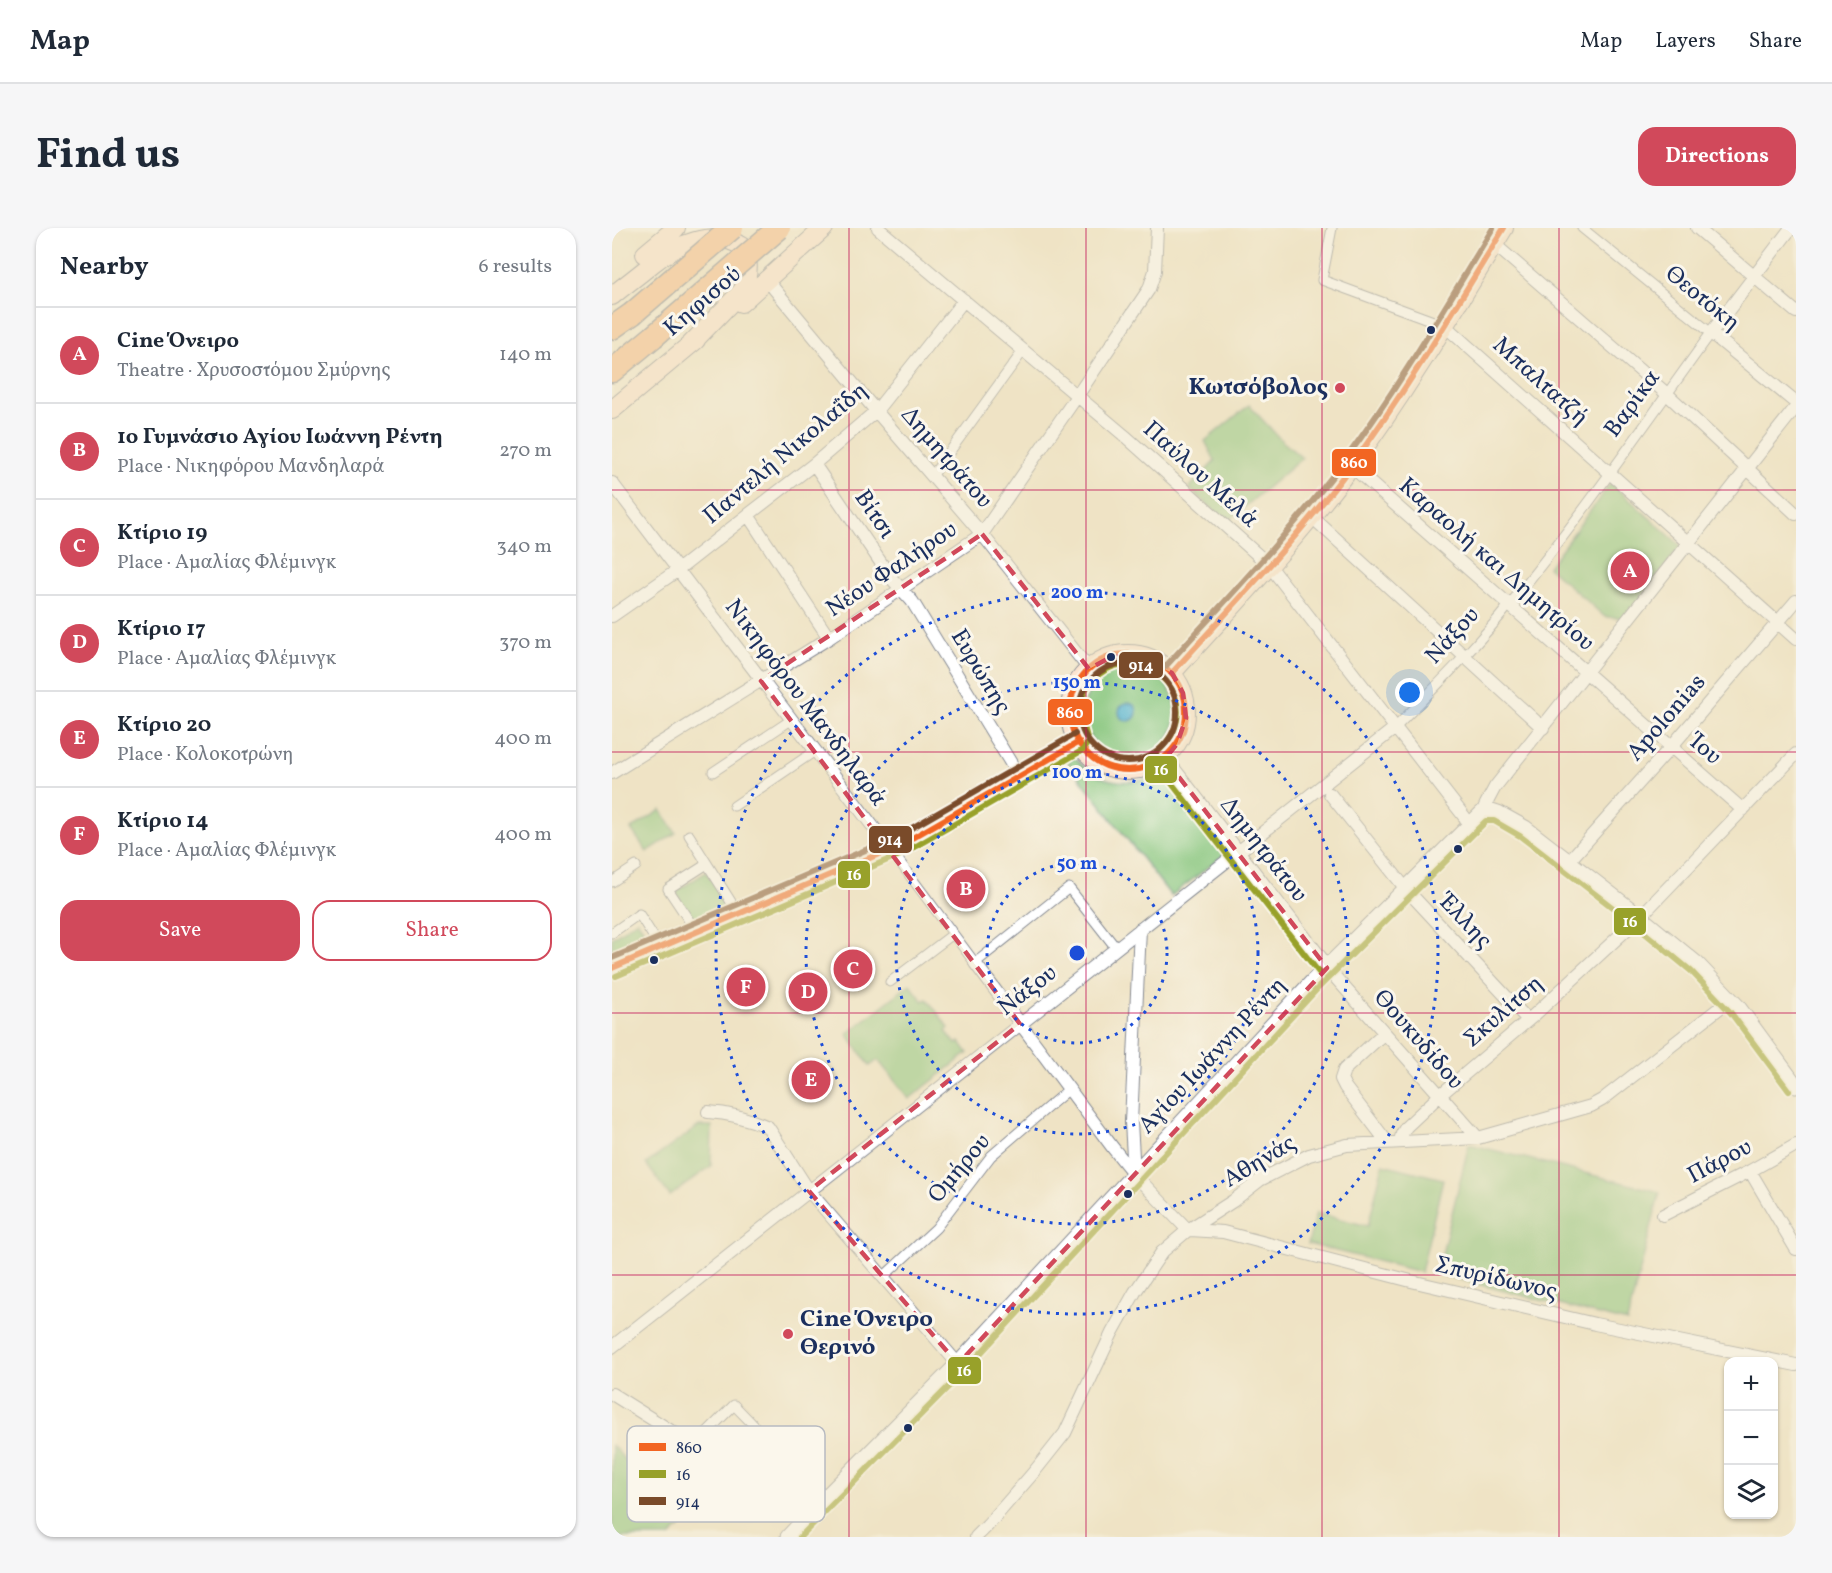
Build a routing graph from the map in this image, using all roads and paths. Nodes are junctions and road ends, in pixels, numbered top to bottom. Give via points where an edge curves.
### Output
1 (676, 228) edge
2 (732, 228) edge
3 (779, 228) edge
4 (824, 228) edge
5 (878, 228) edge
6 (1157, 228) edge
7 (1332, 228) edge
8 (1504, 228) edge
9 (1582, 228) edge
10 (1697, 228) edge
11 (1791, 228) edge
12 (1494, 244) junction
13 (1754, 276) junction
14 (766, 279) junction
15 (612, 284) edge
16 (612, 296) edge
17 (964, 300) junction
18 (1796, 312) edge
19 (1444, 326) junction
20 (612, 328) edge
21 (1711, 333) junction
22 (689, 346) junction
23 (1023, 351) junction
24 (612, 371) edge
25 (1667, 394) junction
26 (1077, 396) junction
27 (1796, 405) edge
28 (612, 410) edge
29 (876, 411) junction
30 (814, 464) junction
31 (1351, 466) junction
32 (1747, 468) junction
33 (1609, 472) junction
34 (932, 476) junction
35 (612, 483) edge
36 (1796, 514) edge
37 (748, 515) junction
38 (1311, 516) junction
39 (982, 534) junction
40 (1689, 542) junction
41 (1269, 565) junction
42 (678, 570) junction
43 (903, 589) junction
44 (1796, 601) edge
45 (1509, 605) junction
46 (612, 616) edge
47 (1778, 622) junction
48 (830, 638) junction
49 (1796, 639) edge
50 (1464, 657) junction
51 (1089, 669) junction
52 (1172, 673) junction
53 (1586, 673) junction
54 (761, 681) junction
55 (791, 720) junction
56 (1395, 728) junction
57 (1543, 728) junction
58 (1079, 742) junction
59 (1671, 747) junction
60 (815, 751) junction
61 (1796, 754) edge
62 (1164, 758) junction
63 (713, 772) dead end
64 (612, 773) edge
65 (1020, 778) junction
66 (1330, 794) dead end
67 (734, 806) dead end
68 (1743, 810) junction
69 (1482, 813) junction
70 (1470, 824) junction
71 (689, 835) dead end
72 (890, 849) junction
73 (1237, 852) junction
74 (1569, 861) junction
75 (707, 864) junction
76 (636, 866) dead end
77 (612, 882) edge
78 (1406, 889) junction
79 (738, 913) junction
80 (1640, 917) junction
81 (1140, 929) junction
82 (696, 932) junction
83 (612, 933) edge
84 (953, 934) junction
85 (660, 947) junction
86 (1116, 948) junction
87 (975, 963) junction
88 (612, 968) edge
89 (1327, 968) junction
90 (890, 982) dead end
91 (1731, 999) junction
92 (1528, 1020) junction
93 (1020, 1024) junction
94 (1384, 1033) junction
95 (1796, 1086) edge
96 (1069, 1089) junction
97 (1439, 1096) junction
98 (708, 1112) dead end
99 (1478, 1138) junction
100 (1400, 1141) junction
101 (1387, 1142) junction
102 (1796, 1145) edge
103 (1750, 1172) junction
104 (1134, 1174) junction
105 (809, 1191) junction
106 (1663, 1215) dead end
107 (1188, 1230) junction
108 (1796, 1249) edge
109 (883, 1277) junction
110 (612, 1347) edge
111 (958, 1364) junction
112 (1796, 1365) edge
113 (612, 1394) edge
114 (662, 1426) edge
115 (713, 1426) edge
116 (755, 1426) edge
117 (825, 1498) edge
118 (802, 1522) edge
119 (788, 1537) edge
120 (975, 1537) edge

1 - 15 main road
2 - 20 highway, bridge
3 - 24 highway, bridge
4 - 14 main road, Κηφισού
5 - 17 street, Παύλου Μελά
6 - 26 street, Νέου Φαλήρου via 1155,271 1149,289
7 - 19 street via 1322,280
8 - 12 main road
9 - 21 street, Θεοτόκη
10 - 13 street
11 - 13 street, Βαρίκα
12 - 19 main road
12 - 25 street
13 - 18 street
13 - 21 street, Βαρίκα
14 - 22 main road, Κηφισού
14 - 29 street, Δημητράτου
16 - 22 main road via 679,242 704,231 729,236 746,254 748,278 743,290
17 - 23 street, Παύλου Μελά
17 - 29 street, Παντελή Νικολαΐδη
19 - 31 main road
19 - 33 street, Μπαλτατζή
21 - 25 street, Βαρίκα
21 - 27 street, Θεοτόκη
22 - 28 main road, Κηφισού
23 - 26 street, Παύλου Μελά
23 - 34 street
25 - 32 street
25 - 33 street, Βαρίκα
26 - 39 street, Νέου Φαλήρου
26 - 41 street, Παύλου Μελά
27 - 32 street
29 - 30 street, Παντελή Νικολαΐδη
29 - 34 street, Δημητράτου
30 - 37 street, Παντελή Νικολαΐδη
30 - 43 street, Βίτσι via 892,579
31 - 38 main road
31 - 45 street, Καραολή και Δημητρίου
32 - 36 street
32 - 40 street
33 - 40 street, Μπαλτατζή
33 - 45 street, Βαρίκα
34 - 39 street, Δημητράτου
35 - 42 street, Νικηφόρου Μανδηλαρά
37 - 42 street, Παντελή Νικολαΐδη
37 - 48 street
38 - 41 main road
38 - 50 street
39 - 43 street, Νέου Φαλήρου
39 - 51 street, Δημητράτου
40 - 47 street, Μπαλτατζή
40 - 53 street
41 - 52 main road
41 - 56 street, Παύλου Μελά
42 - 46 street, Παντελή Νικολαΐδη
42 - 54 street, Νικηφόρου Μανδηλαρά
43 - 48 street, Νέου Φαλήρου
43 - 65 street, Ευρώπης
44 - 47 street, Apolonias
45 - 50 street, Νάξου
45 - 53 street, Καραολή και Δημητρίου
47 - 49 street, Μπαλτατζή
47 - 59 street, Apolonias
48 - 54 street, Νέου Φαλήρου
50 - 56 street, Νάξου
50 - 57 street
51 - 52 main road via 1124,654 1150,658
51 - 58 main road via 1072,698 1071,721
52 - 62 main road via 1183,693 1186,718 1177,744
53 - 57 street
53 - 59 street, Ίου
54 - 55 street, Νικηφόρου Μανδηλαρά
54 - 64 street, Νέου Φαλήρου
55 - 60 street, Νικηφόρου Μανδηλαρά
55 - 63 street
56 - 70 street, Παύλου Μελά
56 - 73 street, Νάξου
57 - 69 street via 1496,788
58 - 62 main road via 1093,758 1112,768 1134,770
58 - 65 main road
59 - 68 street, Ίου
59 - 74 street, Apolonias
60 - 67 street
60 - 72 street, Νικηφόρου Μανδηλαρά
61 - 68 street, Σκυλίτση
62 - 73 street, Δημητράτου
65 - 72 main road
66 - 78 street, Έλλης
68 - 80 street, Σκυλίτση
69 - 70 street, Αγίου Ιωάννη Ρέντη
69 - 74 street via 1492,811 1515,821
70 - 78 street, Αγίου Ιωάννη Ρέντη
71 - 75 street
72 - 79 main road
72 - 84 street, Νικηφόρου Μανδηλαρά
73 - 81 street, Νάξου
73 - 89 street, Δημητράτου
74 - 80 street
75 - 79 street
75 - 82 street via 668,889
76 - 77 street
78 - 89 street, Αγίου Ιωάννη Ρέντη
78 - 92 street, Έλλης
79 - 82 main road
80 - 91 street via 1697,964
80 - 92 street, Σκυλίτση
81 - 86 street, Νάξου
81 - 104 street via 1131,1122
82 - 85 main road
83 - 85 street via 639,914
84 - 87 street, Νικηφόρου Μανδηλαρά
84 - 90 street
85 - 88 main road
86 - 87 street via 1069,888
86 - 93 street, Νάξου
87 - 93 street, Νικηφόρου Μανδηλαρά
89 - 94 street, Θουκυδίδου
89 - 104 street, Αγίου Ιωάννη Ρέντη
91 - 95 street
91 - 99 street, Αθηνάς via 1602,1100
92 - 97 street, Σκυλίτση
93 - 96 street, Νικηφόρου Μανδηλαρά
93 - 105 street, Νάξου
94 - 97 street, Θουκυδίδου
94 - 101 street via 1344,1070 1341,1078
96 - 104 street, Νικηφόρου Μανδηλαρά
96 - 109 street, Ομήρου via 992,1156 936,1228
97 - 99 street, Θουκυδίδου
97 - 100 street, Σκυλίτση via 1406,1127
98 - 105 street via 768,1127
99 - 100 street, Αθηνάς
100 - 101 street, Αθηνάς
101 - 107 street, Αθηνάς via 1347,1145 1309,1155 1260,1180
102 - 103 street, Πάρου
103 - 106 street, Πάρου
103 - 108 street
104 - 107 street, Νικηφόρου Μανδηλαρά
104 - 111 street, Αγίου Ιωάννη Ρέντη
105 - 109 street
105 - 110 street, Νάξου
107 - 112 street, Σπυρίδωνος via 1223,1232 1595,1324
107 - 120 street, Αθηνάς via 1162,1252 1135,1292 1065,1433
109 - 111 street
111 - 117 street, Αγίου Ιωάννη Ρέντη
113 - 114 street
115 - 116 street via 734,1405
118 - 119 street, Αγίου Ιωάννη Ρέντη

